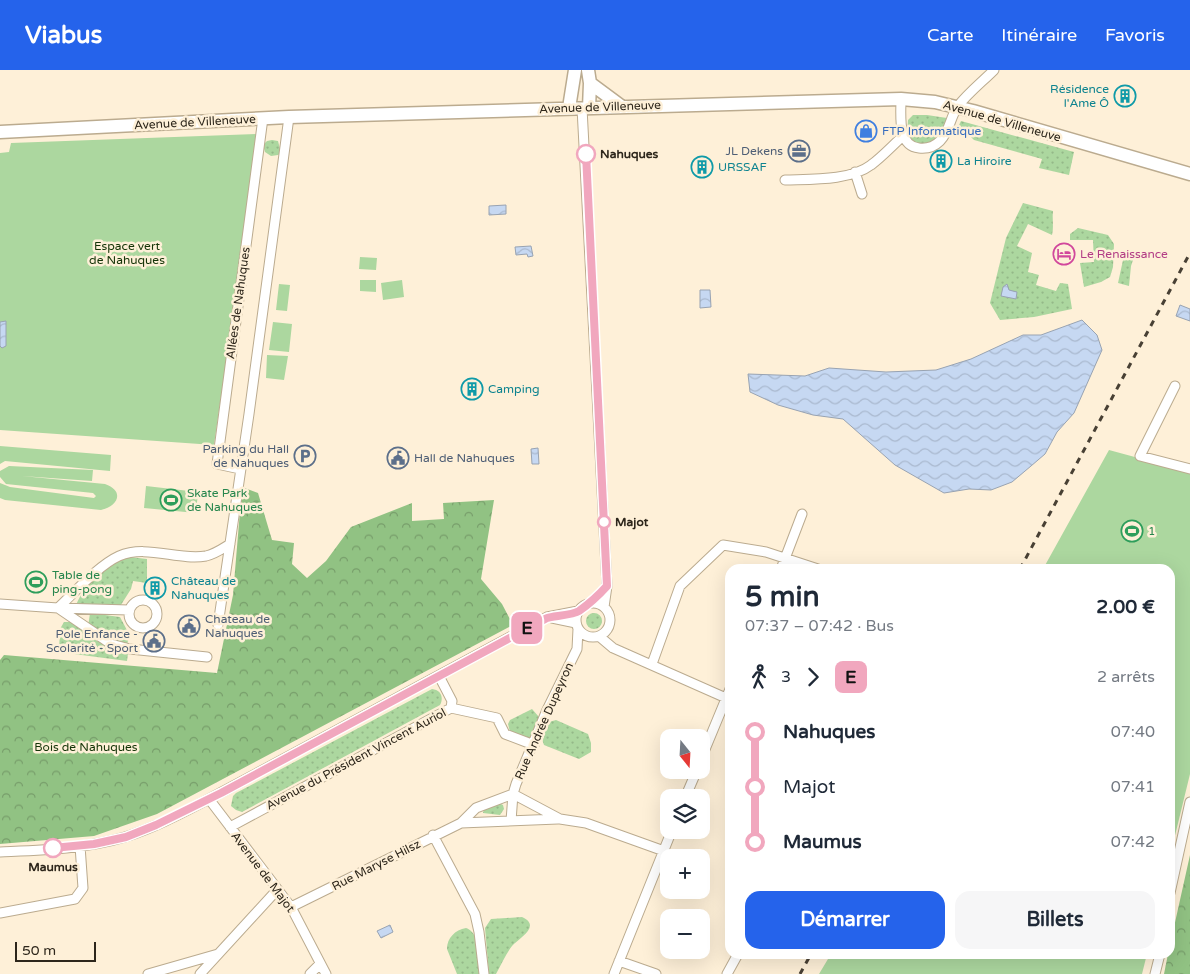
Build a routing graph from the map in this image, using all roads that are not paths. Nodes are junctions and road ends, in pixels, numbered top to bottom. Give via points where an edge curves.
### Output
1 (575, 70) edge
2 (588, 70) edge
3 (994, 70) edge
4 (590, 83) junction
5 (901, 99) junction
6 (620, 106) junction
7 (958, 107) junction
8 (580, 108) junction
9 (289, 117) junction
10 (263, 118) junction
11 (0, 132) edge
12 (903, 136) junction
13 (855, 172) junction
14 (1190, 174) edge
15 (785, 180) dead end
16 (862, 194) dead end
17 (1175, 386) dead end
18 (240, 469) junction
19 (1190, 469) edge
20 (802, 514) dead end
21 (230, 544) junction
22 (785, 558) junction
23 (783, 564) edge
24 (803, 564) edge
25 (607, 586) junction
26 (591, 603) junction
27 (0, 604) edge
28 (604, 607) junction
29 (58, 608) junction
30 (129, 610) dead end
31 (578, 612) junction
32 (547, 618) junction
33 (218, 626) dead end
34 (577, 626) junction
35 (610, 626) junction
36 (595, 637) junction
37 (613, 648) junction
38 (577, 649) junction
39 (207, 657) dead end
40 (652, 664) junction
41 (440, 676) junction
42 (725, 698) edge
43 (725, 700) edge
44 (451, 708) junction
45 (710, 737) edge
46 (534, 745) junction
47 (513, 794) junction
48 (209, 799) junction
49 (1190, 802) edge
50 (560, 819) junction
51 (511, 821) junction
52 (461, 823) junction
53 (230, 827) junction
54 (434, 835) junction
55 (80, 846) junction
56 (660, 850) edge
57 (0, 852) edge
58 (660, 861) edge
59 (1175, 871) edge
60 (277, 890) junction
61 (291, 908) junction
62 (0, 913) edge
63 (219, 954) junction
64 (736, 959) edge
65 (1159, 959) edge
66 (619, 961) junction
67 (320, 964) junction
68 (150, 974) edge
69 (200, 974) edge
70 (310, 974) edge
71 (326, 974) edge
72 (484, 974) edge
73 (614, 974) edge
74 (656, 974) edge
75 (728, 974) edge
76 (1155, 974) edge

1 - 8 main road
2 - 4 main road
3 - 7 street
4 - 6 main road
4 - 8 main road
5 - 6 main road, Avenue de Villeneuve
5 - 7 main road, Avenue de Villeneuve
5 - 12 street
6 - 8 main road, Avenue de Villeneuve
7 - 12 street via 946,133 935,145 927,149 916,148
7 - 14 main road, Avenue de Villeneuve
8 - 9 main road, Avenue de Villeneuve
8 - 25 street
9 - 10 main road, Avenue de Villeneuve
9 - 18 street, Allées de Nahuques
10 - 11 main road, Avenue de Villeneuve
10 - 18 street, Allées de Nahuques via 217,464
12 - 13 street via 870,166
13 - 15 street via 827,179
13 - 16 street
17 - 19 street via 1140,456
18 - 21 street, Allées de Nahuques
20 - 22 street
21 - 29 street via 215,553 198,557 138,551 120,556 103,566
21 - 33 street, Allées de Nahuques
22 - 23 street
22 - 24 street
22 - 40 street via 723,545 680,586
25 - 26 street
25 - 28 street
26 - 28 street
26 - 31 street
27 - 29 street
28 - 35 street via 610,616
29 - 30 street
29 - 39 street via 111,644 130,650
31 - 32 street
31 - 34 street
32 - 34 street
32 - 41 street
34 - 36 street via 582,633
34 - 38 street, Rue Andrée Dupeyron
35 - 36 street via 604,634
35 - 37 street
36 - 37 street
36 - 38 street, Rue Andrée Dupeyron
37 - 40 street
38 - 46 street, Rue Andrée Dupeyron
40 - 42 street
41 - 44 street, Avenue du Président Vincent Auriol via 452,701
41 - 48 street
43 - 45 street
44 - 46 street via 497,718 505,734
44 - 53 street, Avenue du Président Vincent Auriol
46 - 47 street, Rue Andrée Dupeyron
47 - 50 street, Rue Maryse Hilsz
47 - 51 street, Rue Andrée Dupeyron
47 - 52 street, Rue Maryse Hilsz via 476,808
48 - 53 street, Avenue de Majot
48 - 55 street via 126,837
49 - 59 street
50 - 51 street, Rue Maryse Hilsz
50 - 56 street, Rue Maryse Hilsz via 586,824
51 - 52 street, Rue Maryse Hilsz
52 - 54 street, Rue Maryse Hilsz
53 - 60 street, Avenue de Majot
54 - 61 street, Rue Maryse Hilsz
54 - 72 street via 475,914
55 - 57 street
55 - 62 street via 83,888 76,899
58 - 66 street
60 - 61 street, Avenue de Majot
60 - 63 street
61 - 67 street, Avenue de Majot
63 - 68 street
63 - 69 street
64 - 75 street
65 - 76 street
66 - 73 street
66 - 74 street
67 - 70 street
67 - 71 street, Avenue de Majot

